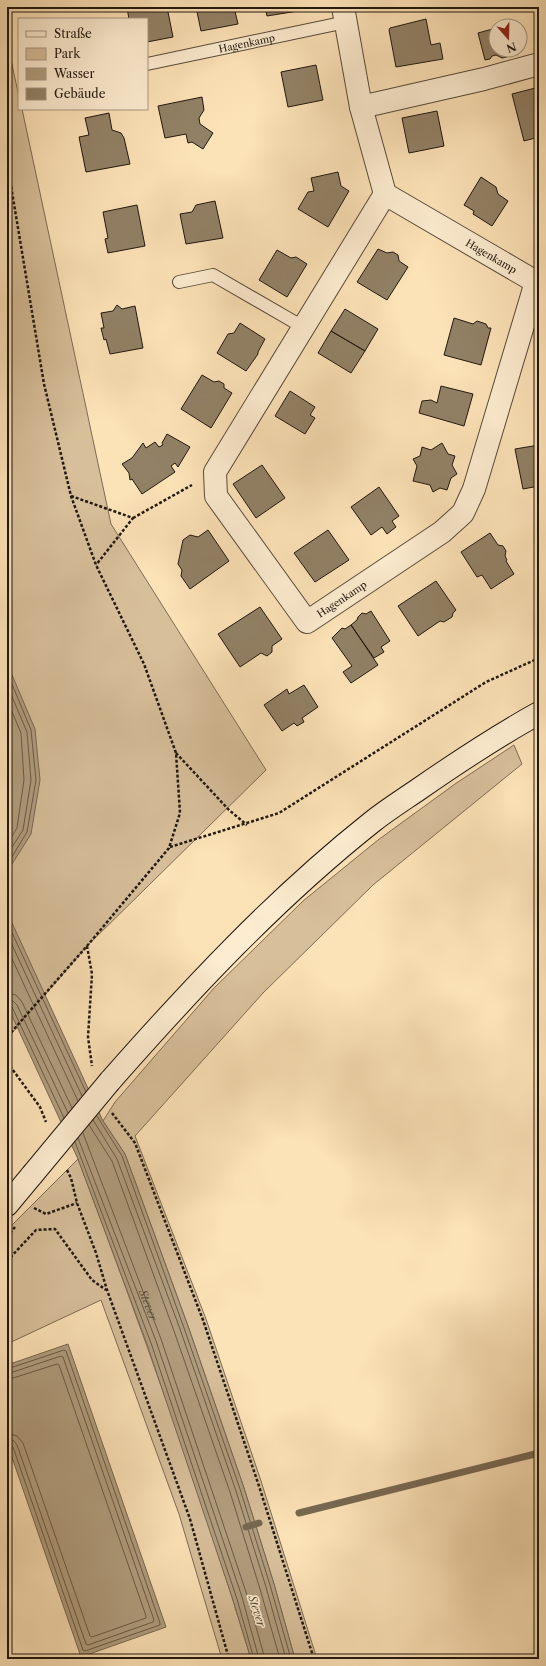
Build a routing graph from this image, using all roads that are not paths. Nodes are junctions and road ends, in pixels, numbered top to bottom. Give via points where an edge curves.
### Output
1 (344, 15) edge
2 (148, 64) edge
3 (539, 64) edge
4 (361, 107) junction
5 (385, 194) junction
6 (537, 281) edge
7 (179, 282) dead end
8 (303, 327) junction
9 (539, 713) edge
10 (7, 1205) edge

1 - 2 lane, Hagenkamp
1 - 4 street, Hagenkamp
3 - 4 street
4 - 5 street, Hagenkamp
5 - 6 street, Hagenkamp
5 - 8 street
6 - 8 street, Hagenkamp via 474,489 463,513 442,532 307,622 216,496 214,472
7 - 8 lane via 213,275
9 - 10 street, bridge via 498,736 372,821 251,928 110,1082

